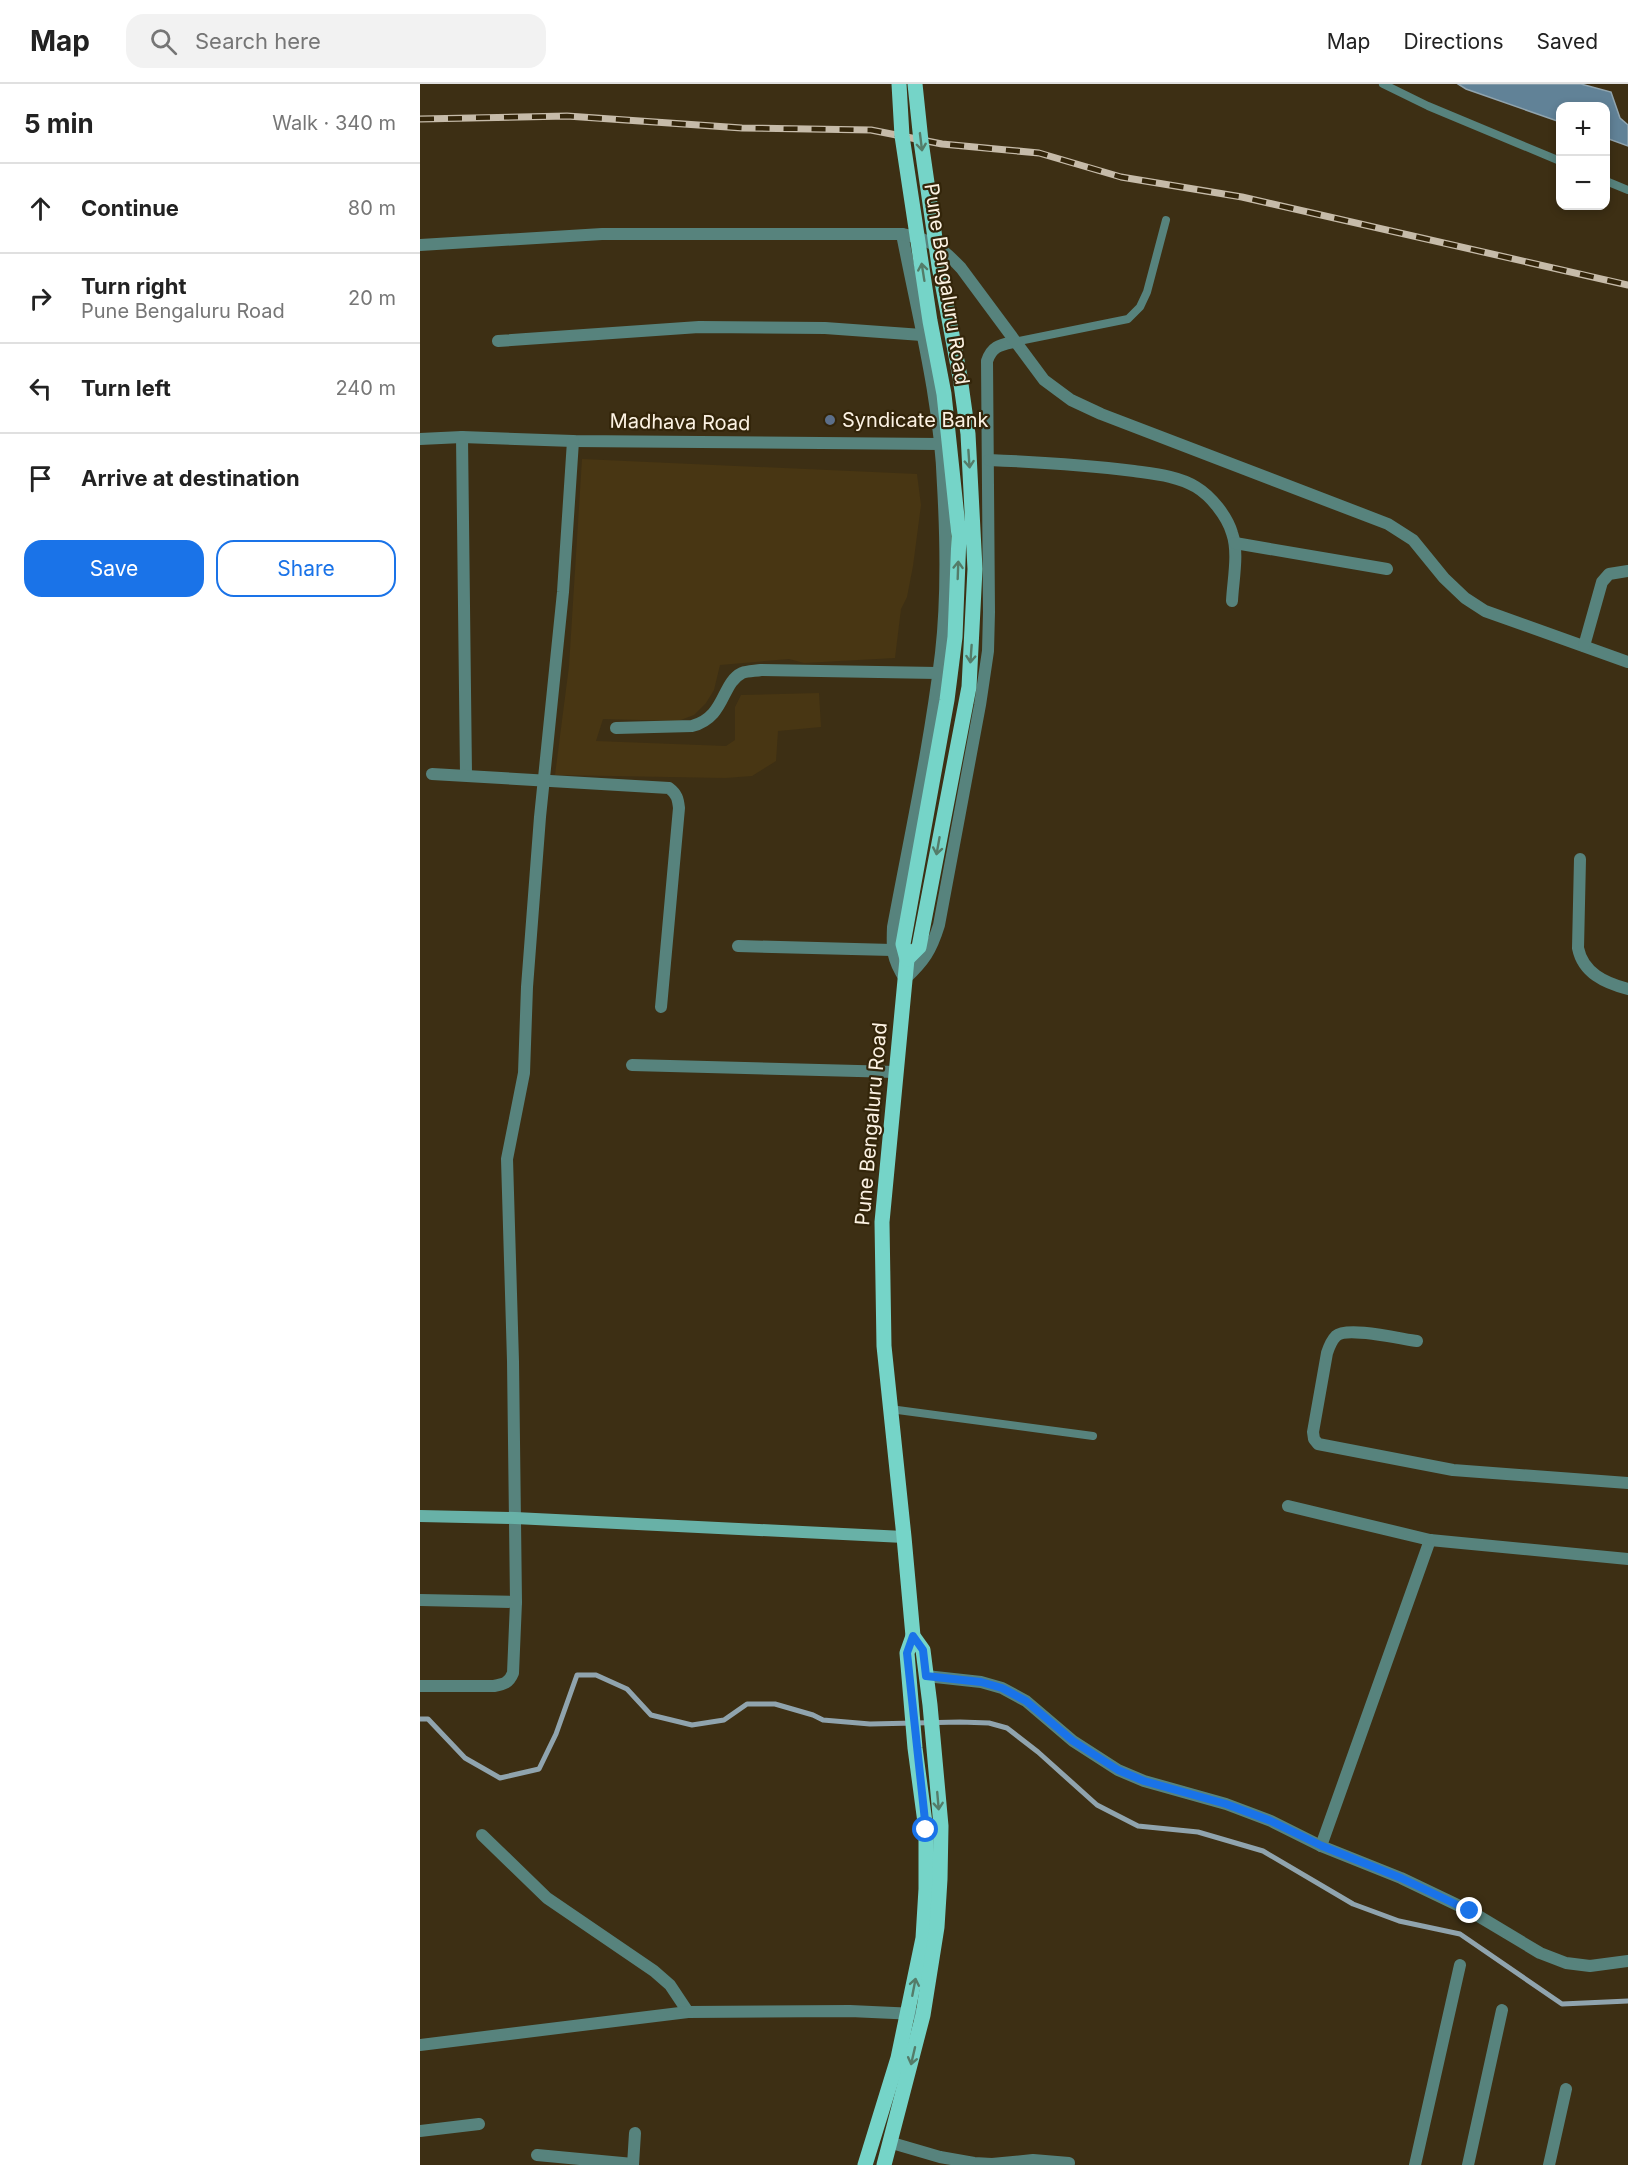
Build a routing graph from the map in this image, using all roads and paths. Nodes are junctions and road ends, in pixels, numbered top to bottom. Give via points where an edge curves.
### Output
1 (899, 84) edge
2 (915, 84) edge
3 (1383, 84) edge
4 (1556, 160) edge
5 (1610, 183) edge
6 (1628, 190) edge
7 (1166, 220) dead end
8 (902, 234) junction
9 (420, 245) edge
10 (922, 335) junction
11 (498, 341) dead end
12 (1014, 342) junction
13 (462, 437) junction
14 (420, 439) edge
15 (573, 441) junction
16 (940, 444) junction
17 (989, 460) junction
18 (1235, 543) junction
19 (1387, 569) dead end
20 (1628, 571) edge
21 (1232, 601) dead end
22 (1584, 646) junction
23 (1628, 662) edge
24 (938, 673) junction
25 (615, 728) dead end
26 (432, 774) dead end
27 (466, 774) junction
28 (544, 781) junction
29 (1580, 859) dead end
30 (738, 946) dead end
31 (892, 950) junction
32 (908, 959) junction
33 (905, 979) junction
34 (1628, 989) edge
35 (661, 1008) dead end
36 (632, 1065) dead end
37 (896, 1072) junction
38 (1418, 1341) dead end
39 (890, 1409) junction
40 (1093, 1436) dead end
41 (1628, 1483) edge
42 (1288, 1506) dead end
43 (420, 1516) edge
44 (515, 1518) junction
45 (904, 1537) junction
46 (1430, 1540) junction
47 (1628, 1559) edge
48 (420, 1600) edge
49 (516, 1602) junction
50 (913, 1636) junction
51 (926, 1676) junction
52 (420, 1686) edge
53 (482, 1835) dead end
54 (1322, 1846) junction
55 (1628, 1961) edge
56 (1460, 1965) dead end
57 (1502, 2010) dead end
58 (688, 2012) junction
59 (916, 2014) junction
60 (420, 2045) edge
61 (1566, 2089) dead end
62 (479, 2124) dead end
63 (420, 2131) edge
64 (635, 2133) dead end
65 (892, 2143) junction
66 (537, 2156) dead end
67 (1069, 2163) dead end
68 (633, 2165) edge
69 (866, 2165) edge
70 (884, 2165) edge
71 (1415, 2165) edge
72 (1467, 2165) edge
73 (1549, 2165) edge

32 -> 1 main road, Pune Bengaluru Road, bridge via 903,944 955,637 959,536 944,394 902,136
2 -> 32 main road, bridge via 939,266 968,434 975,568 969,687 919,947
3 - 4 lane
5 - 6 lane
7 - 12 lane via 1147,292 1128,319
8 - 9 street via 602,234
8 - 10 street
8 - 12 street via 924,238 947,254 998,316
10 - 11 street via 825,328 699,327
10 - 16 street
12 - 17 street via 996,345 987,361
12 - 22 street via 1044,380 1071,400 1388,525 1413,540 1444,578 1485,611
13 - 14 street, Madhava Road
13 - 15 street, Madhava Road
13 - 27 street
15 - 16 street, Madhava Road
15 - 28 street
16 - 24 street via 944,583
17 - 18 street via 1106,468 1179,480 1197,488 1224,515
17 - 33 street via 988,651 980,705 939,925 923,962
18 - 19 street
18 - 21 street
20 - 22 street via 1609,574 1602,582
22 - 23 street
24 - 25 street via 742,673 703,723
24 - 31 street via 892,927
26 - 27 street
27 - 28 street
28 - 35 street via 669,788 675,792 678,798
28 - 44 street via 524,1073 507,1159
29 - 34 street via 1581,960 1608,984
30 - 31 street
31 - 33 street
32 - 33 main road, Pune Bengaluru Road
33 - 37 main road, Pune Bengaluru Road
36 - 37 street
37 - 39 main road, Pune Bengaluru Road via 882,1222 884,1346
38 - 41 street via 1348,1331 1337,1335 1327,1353 1314,1440 1318,1444 1453,1470
39 - 40 lane
39 - 45 main road, Pune Bengaluru Road
42 - 46 street
43 - 44 street
44 - 45 street
44 - 49 street
45 - 50 main road, Pune Bengaluru Road
46 - 47 street
46 - 54 street
48 - 49 street
49 - 52 street via 510,1679 494,1686
50 - 51 main road, Pune Bengaluru Road via 923,1650
59 -> 50 main road via 926,1889 926,1830 907,1653
51 - 54 street via 1002,1688 1026,1701 1073,1741 1118,1770 1226,1804
51 -> 59 main road, Pune Bengaluru Road via 941,1826 940,1880 937,1927
53 - 58 street via 547,1898 654,1971 670,1985
54 - 55 street via 1470,1911 1566,1964 1590,1966
56 - 71 street
57 - 72 street
58 - 59 street
58 - 60 street
59 -> 65 main road, Pune Bengaluru Road
59 - 69 main road via 898,2058
61 - 73 street
62 - 63 street
64 - 68 street
65 - 67 street via 974,2163
65 - 70 main road, Pune Bengaluru Road
66 - 68 street

